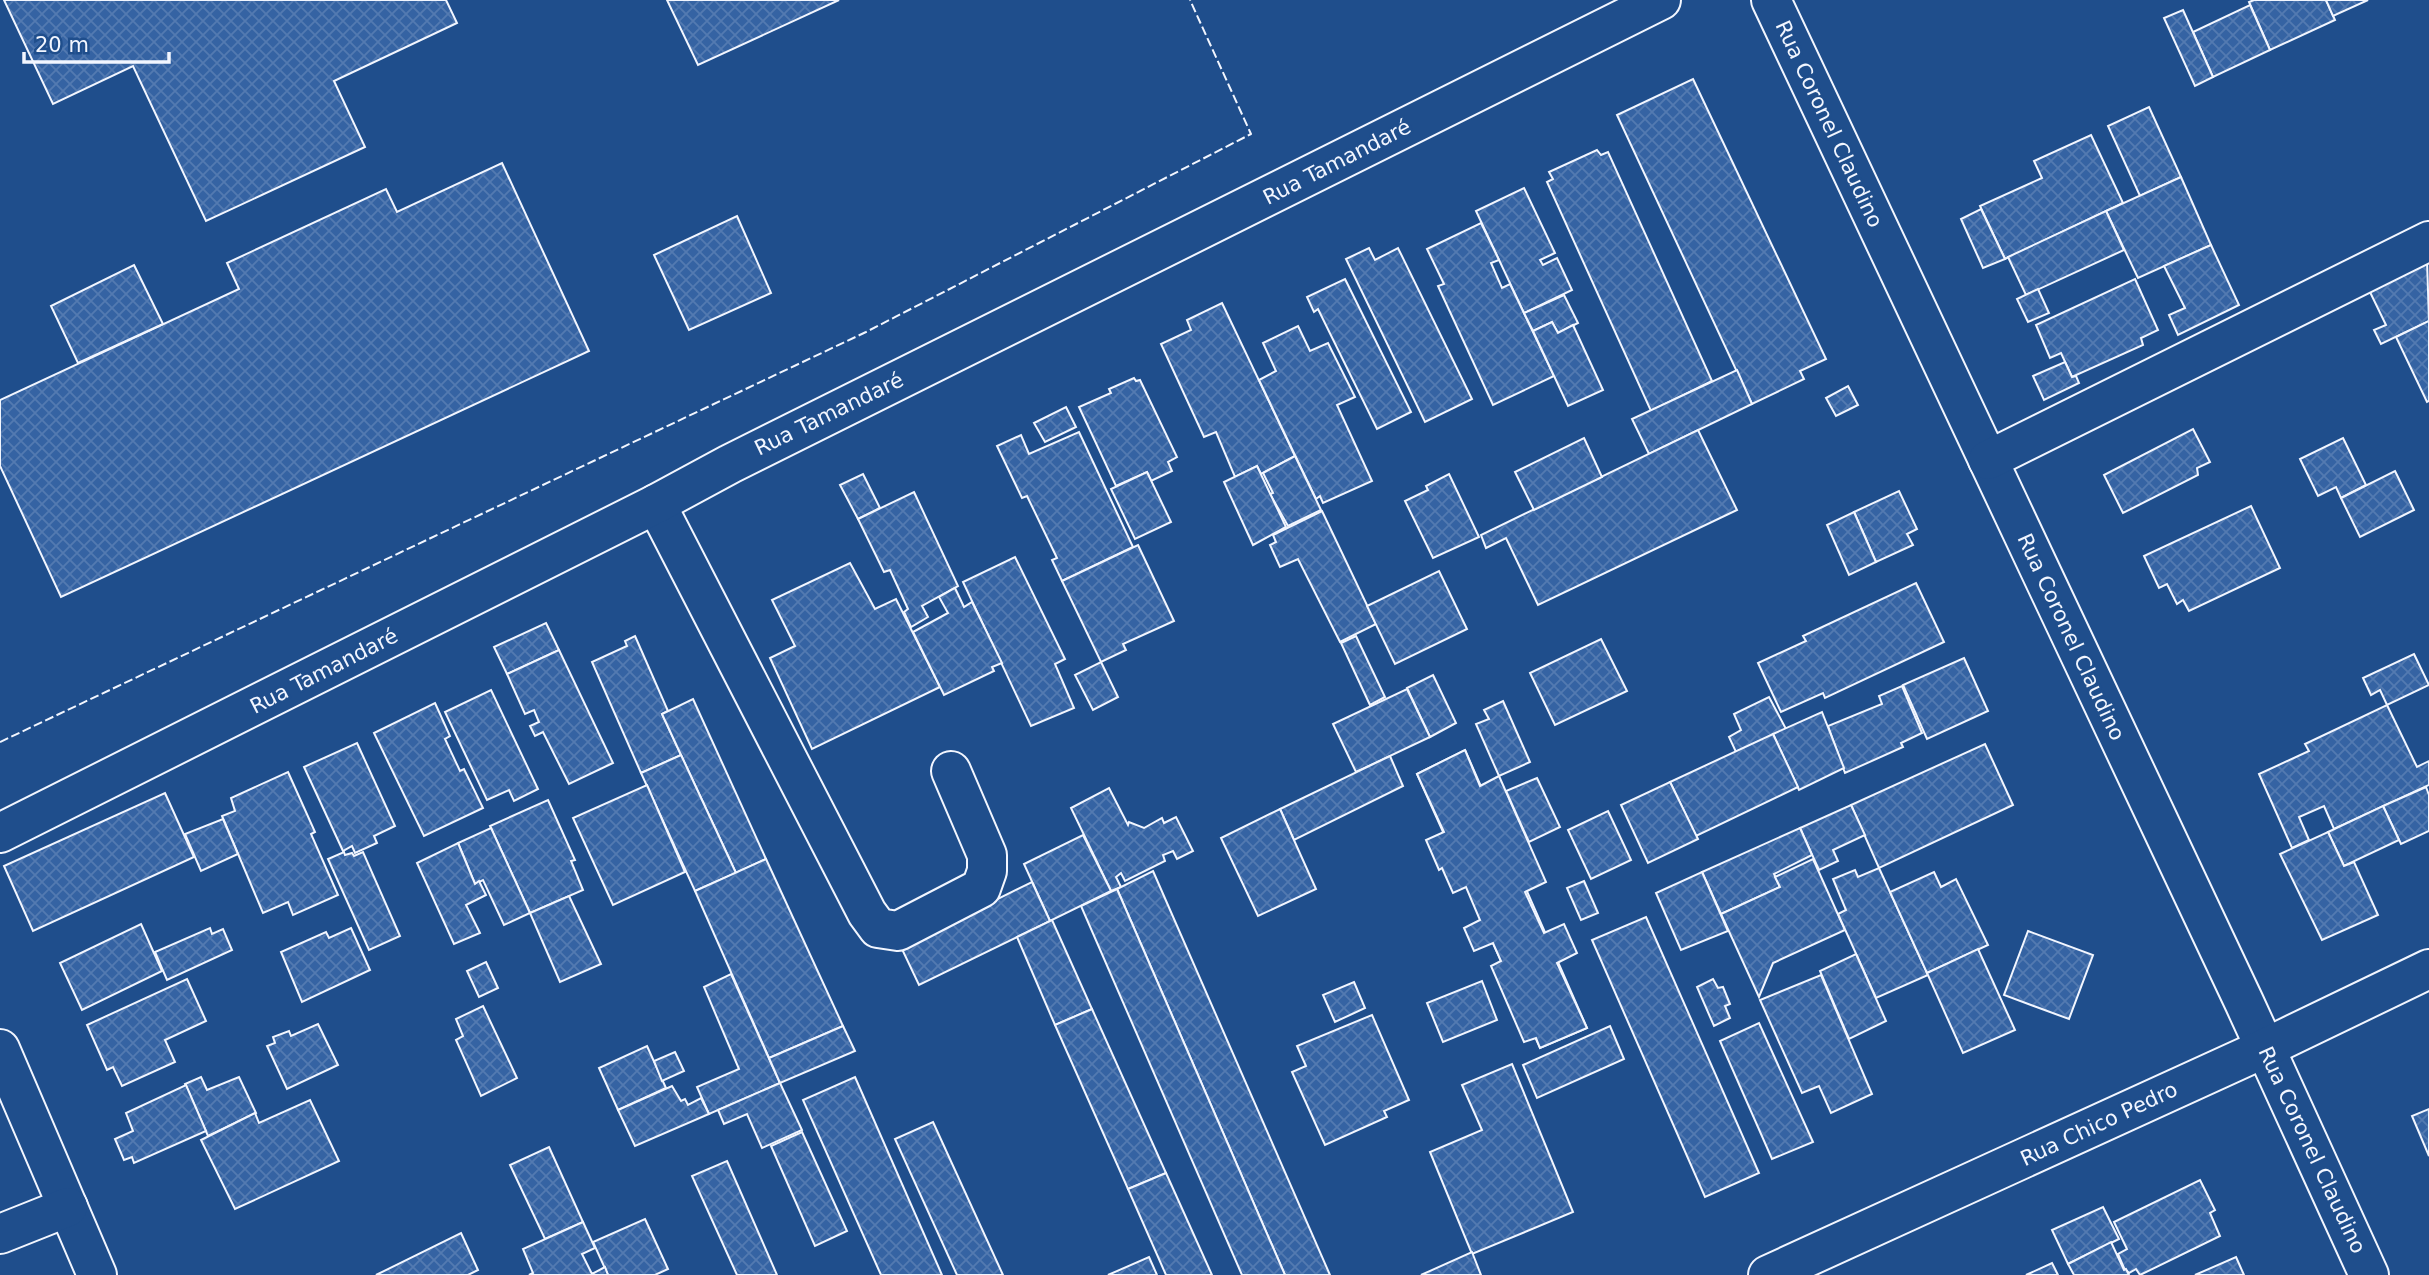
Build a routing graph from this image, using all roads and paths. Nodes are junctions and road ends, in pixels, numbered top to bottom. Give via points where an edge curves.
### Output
1 (1661, 0) edge
2 (1771, 0) edge
3 (2429, 241) edge
4 (1988, 460) junction
5 (656, 504) junction
6 (951, 771) dead end
7 (0, 833) edge
8 (2429, 969) edge
9 (2265, 1048) junction
10 (0, 1049) edge
11 (68, 1207) junction
12 (0, 1234) edge
13 (97, 1275) edge
14 (1768, 1275) edge
15 (2369, 1275) edge

1 - 5 street, Rua Tamandaré
2 - 4 street, Rua Coronel Claudino
3 - 4 street
4 - 9 street, Rua Coronel Claudino
5 - 6 street via 878,928 898,931 981,888 987,855
5 - 7 street, Rua Tamandaré
8 - 9 street, Rua Chico Pedro
9 - 14 street, Rua Chico Pedro
9 - 15 street, Rua Coronel Claudino
10 - 11 street
11 - 12 street
11 - 13 street

